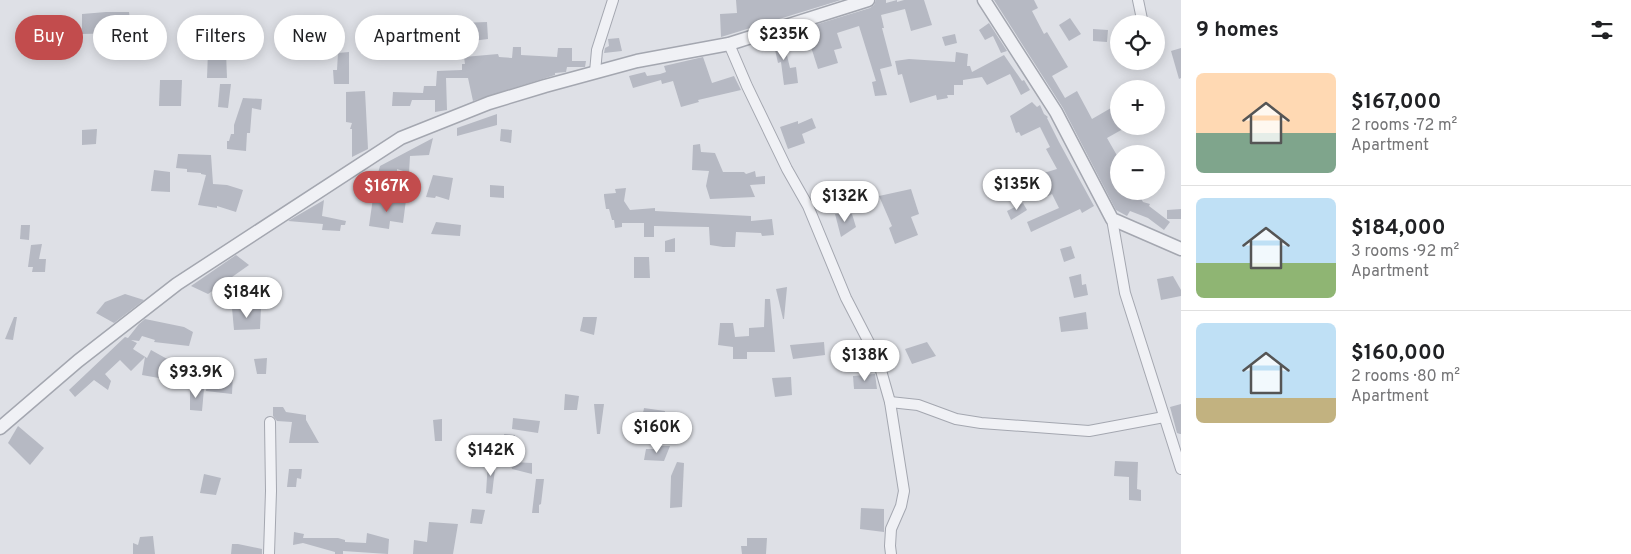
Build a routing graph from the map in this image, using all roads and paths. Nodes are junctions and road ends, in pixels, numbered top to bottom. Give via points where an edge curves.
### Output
1 (613, 0) edge
2 (868, 0) edge
3 (984, 0) edge
4 (1138, 0) edge
5 (1141, 15) edge
6 (729, 44) junction
7 (595, 72) junction
8 (1112, 219) junction
9 (1181, 249) edge
10 (890, 402) junction
11 (1164, 417) junction
12 (270, 422) dead end
13 (0, 428) edge
14 (1181, 469) edge
15 (269, 554) edge
16 (891, 554) edge

1 - 7 street via 597,50
2 - 6 street
3 - 8 street via 1056,112
4 - 5 street
6 - 7 street
6 - 10 street via 808,206 846,298 878,360
7 - 13 street via 489,103 401,138 177,284 78,361
8 - 9 street
8 - 11 street via 1126,293
10 - 11 street via 918,405 956,419 981,423 1089,431
10 - 16 street via 904,490 891,529
11 - 14 street
12 - 15 street

